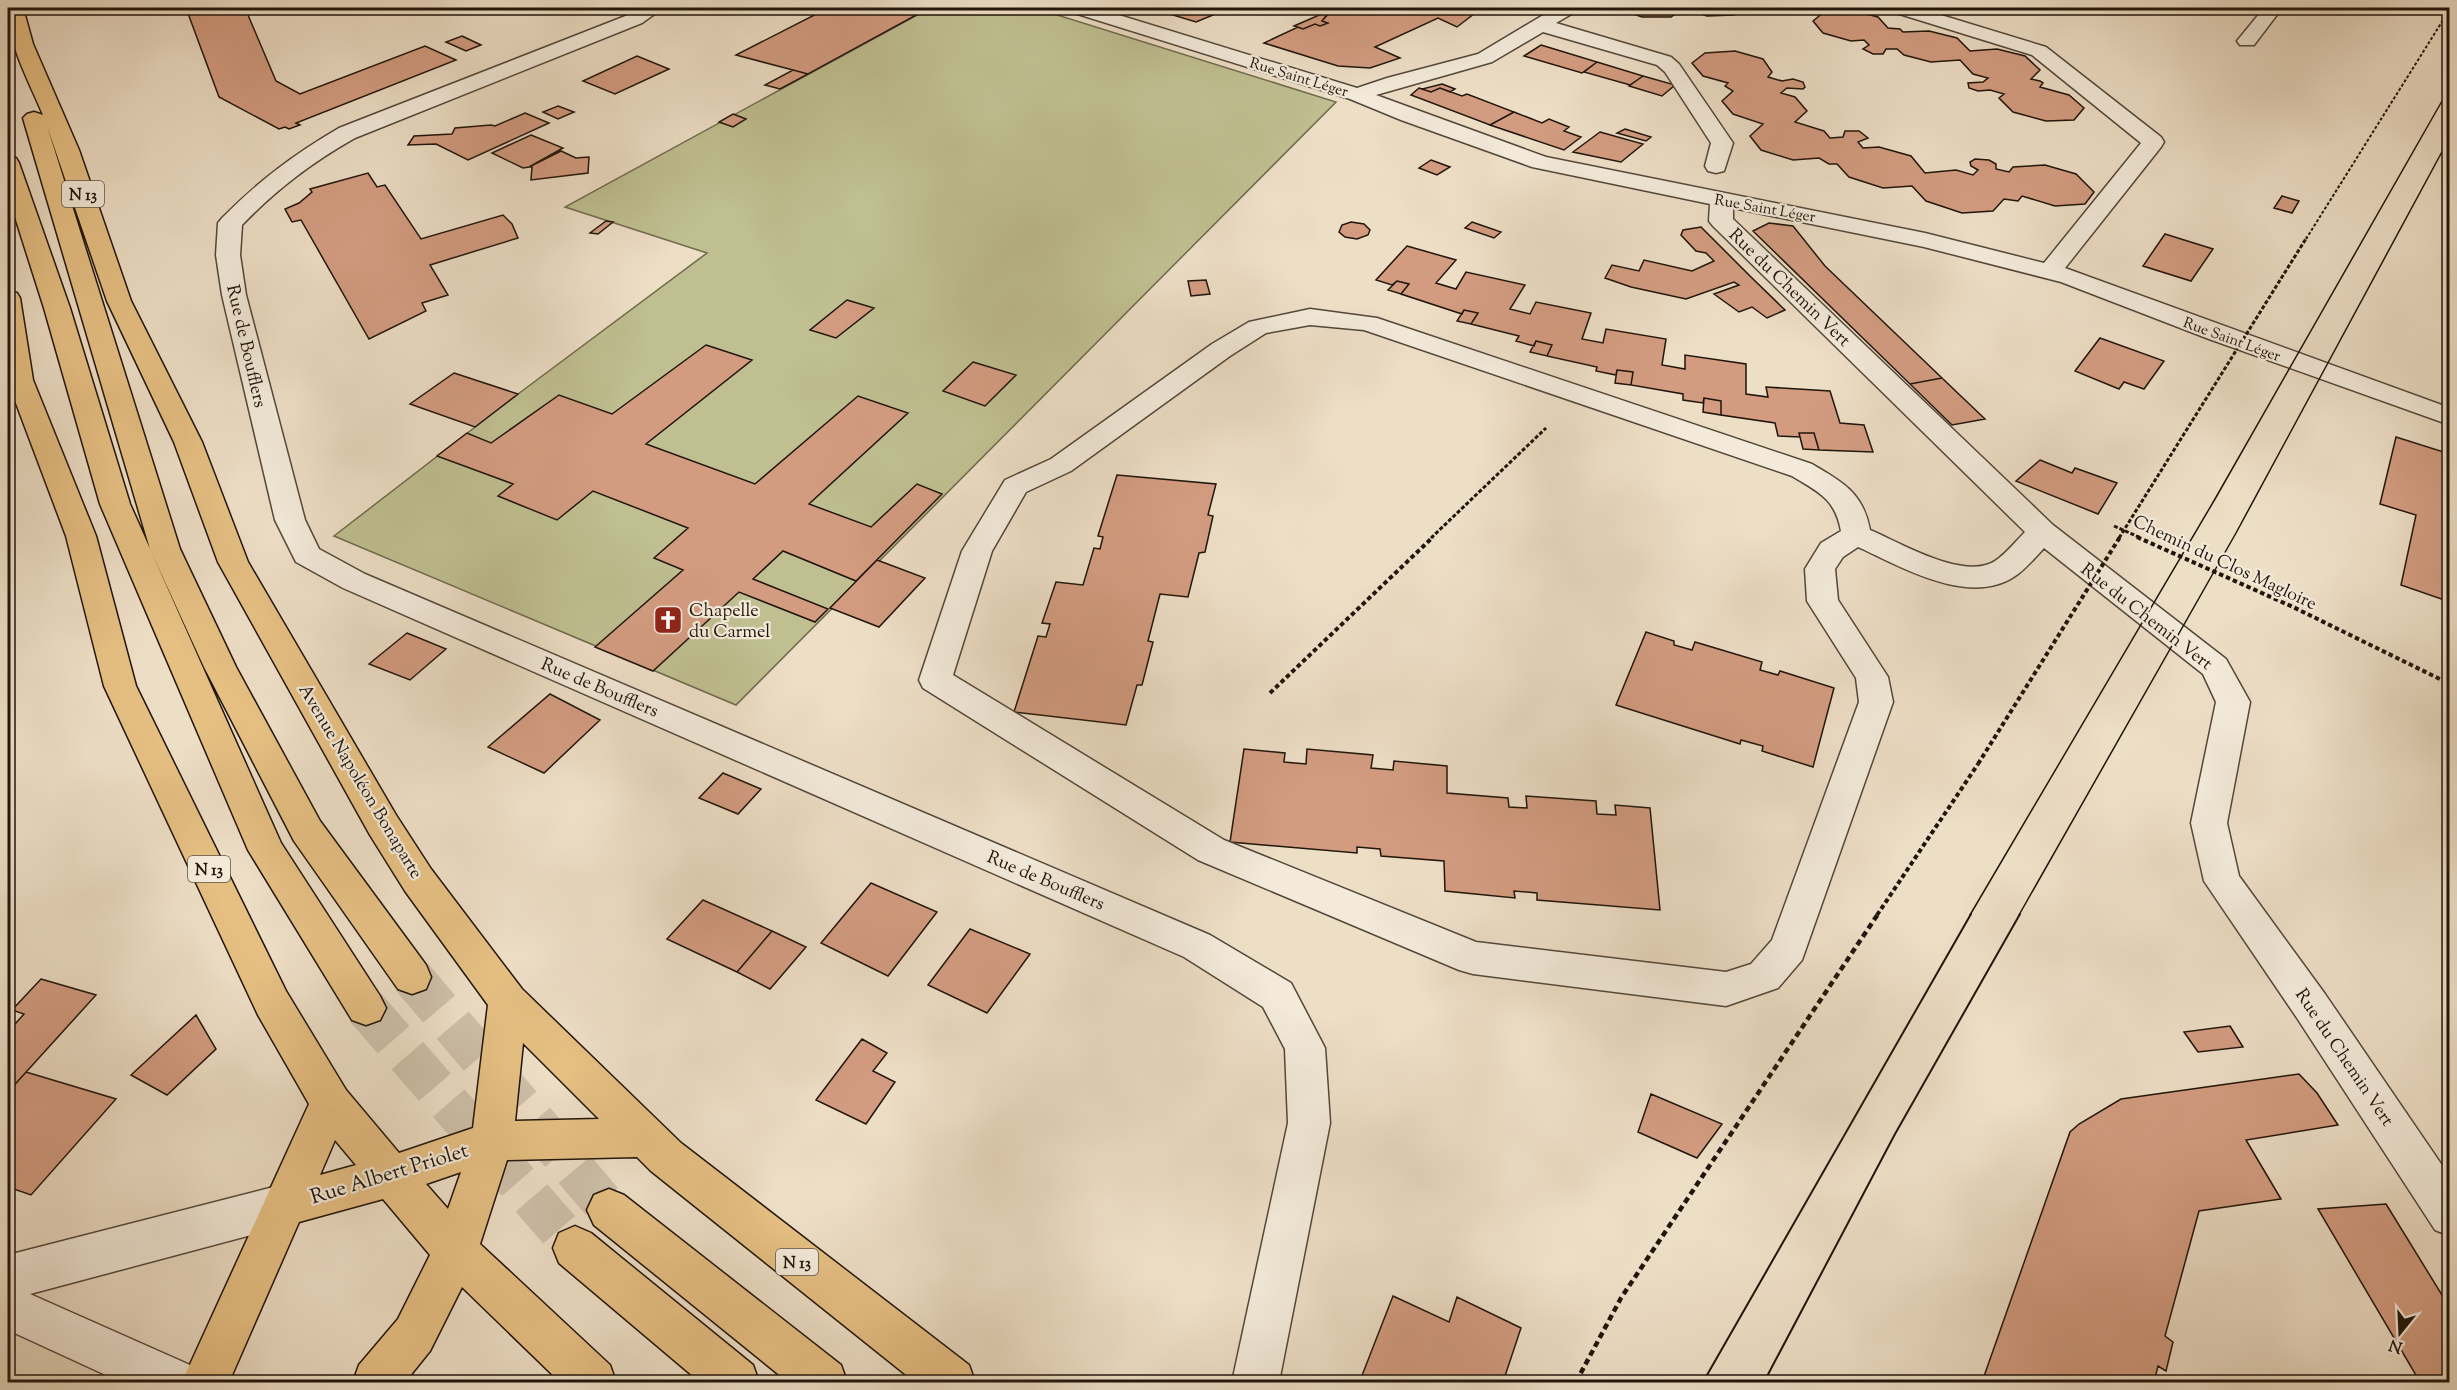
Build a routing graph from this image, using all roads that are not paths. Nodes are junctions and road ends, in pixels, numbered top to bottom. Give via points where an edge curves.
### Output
1 (14, 8) edge
2 (654, 8) edge
3 (1078, 8) edge
4 (1568, 8) edge
5 (1900, 8) edge
6 (2273, 8) edge
7 (1541, 25) junction
8 (2247, 41) dead end
9 (23, 44) junction
10 (1357, 95) junction
11 (8, 163) edge
12 (1716, 166) dead end
13 (1722, 200) junction
14 (2049, 272) junction
15 (8, 298) edge
16 (2450, 417) edge
17 (115, 504) junction
18 (2043, 532) junction
19 (1856, 535) junction
20 (81, 536) junction
21 (412, 977) tunnel mouth
22 (508, 1001) junction
23 (366, 1008) tunnel mouth
24 (331, 1103) junction
25 (647, 1137) junction
26 (492, 1141) junction
27 (391, 1176) junction
28 (285, 1205) junction
29 (609, 1210) tunnel mouth
30 (2450, 1215) edge
31 (574, 1248) tunnel mouth
32 (456, 1251) junction
33 (8, 1277) edge
34 (8, 1307) edge
35 (173, 1383) edge
36 (205, 1383) edge
37 (376, 1383) edge
38 (593, 1383) edge
39 (736, 1383) edge
40 (824, 1383) edge
41 (952, 1383) edge
42 (1256, 1383) edge

1 - 9 main road, Avenue Napoléon Bonaparte / N 13
2 - 42 street, Rue de Boufflers via 347,133 304,158 230,223 228,255 234,295 290,520 307,555 354,581 1197,946 1277,995 1305,1048 1309,1122
3 - 10 street, Rue Saint Léger
4 - 7 street
5 - 14 street via 2039,51 2153,142
6 - 8 street
7 - 10 street via 1485,58
7 - 12 street via 1664,62 1672,68 1722,143
9 - 21 main road via 34,119 165,549 220,667 307,831
9 - 22 main road, Avenue Napoléon Bonaparte / N 13 via 68,150 119,301 188,442 234,562 383,825 418,880
10 - 13 street, Rue Saint Léger via 1540,162
11 - 17 main road via 57,308
13 - 14 street, Rue Saint Léger via 1925,240
13 - 18 street, Rue du Chemin Vert via 1721,221
14 - 16 street, Rue Saint Léger
15 - 20 main road, N 13 via 20,380
17 - 20 main road
17 - 23 main road via 266,850
18 - 19 street via 2006,568 1978,579 1938,571
18 - 30 street, Rue du Chemin Vert via 2215,667 2233,702 2209,823 2222,881 2312,1006
19 - 19 street via 1833,550 1820,568 1822,601 1872,677 1876,702 1788,949 1764,976 1726,989 1473,958 1211,850 935,680 978,551 1015,486 1061,465 1258,327 1310,318 1368,323 1802,470 1832,488 1852,511
20 - 24 main road, N 13 via 120,686 272,1003
22 - 25 main road, Avenue Napoléon Bonaparte / N 13
22 - 26 main road, Rue Albert Priolet
24 - 27 main road, N 13
24 - 28 main road, Rue Albert Priolet
25 - 26 main road, Rue Albert Priolet
25 - 41 main road, Avenue Napoléon Bonaparte / N 13 via 666,1157
26 - 27 main road, Rue Albert Priolet
26 - 32 main road, Rue Albert Priolet
27 - 28 main road, Rue Albert Priolet
27 - 32 main road, N 13
28 - 33 street
28 - 36 main road, Rue Albert Priolet
29 - 40 main road
31 - 39 main road
32 - 37 main road, Rue Albert Priolet via 414,1335
32 - 38 main road, N 13
34 - 35 street

